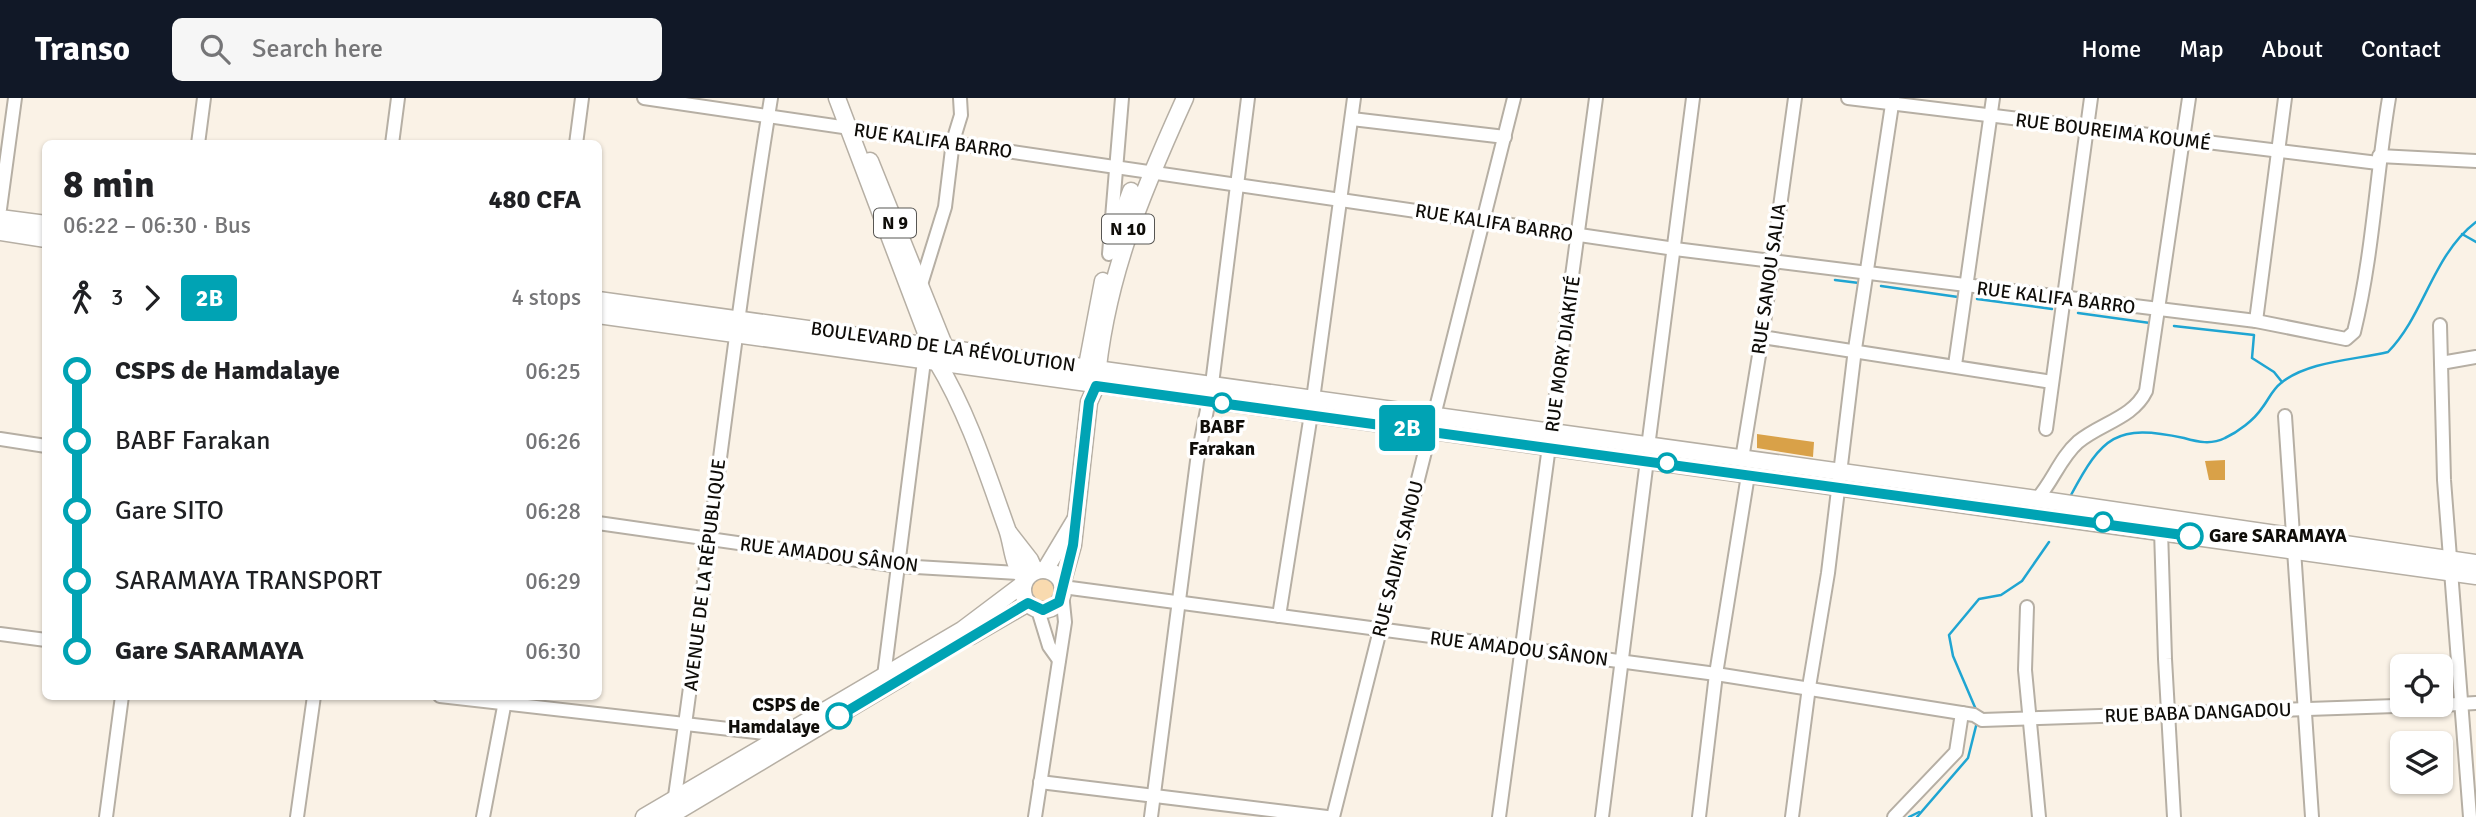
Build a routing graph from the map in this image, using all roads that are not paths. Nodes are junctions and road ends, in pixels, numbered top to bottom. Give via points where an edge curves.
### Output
1 (15, 98) edge
2 (204, 98) edge
3 (398, 98) edge
4 (582, 98) edge
5 (644, 98) edge
6 (771, 98) edge
7 (836, 98) edge
8 (846, 98) edge
9 (960, 98) edge
10 (1122, 98) edge
11 (1174, 98) edge
12 (1185, 98) edge
13 (1248, 98) edge
14 (1354, 98) edge
15 (1514, 98) edge
16 (1596, 98) edge
17 (1693, 98) edge
18 (1794, 98) edge
19 (1848, 98) edge
20 (1993, 98) edge
21 (2091, 98) edge
22 (2189, 98) edge
23 (2285, 98) edge
24 (2389, 98) edge
25 (1892, 101) edge
26 (768, 115) junction
27 (1991, 117) junction
28 (1352, 119) junction
29 (853, 129) junction
30 (2086, 129) junction
31 (1505, 137) junction
32 (199, 140) edge
33 (393, 140) edge
34 (577, 140) edge
35 (953, 141) junction
36 (2185, 141) junction
37 (2277, 153) junction
38 (2378, 159) junction
39 (2476, 161) edge
40 (1114, 168) junction
41 (1145, 173) junction
42 (1236, 186) junction
43 (1341, 201) junction
44 (0, 209) edge
45 (0, 218) edge
46 (1485, 221) junction
47 (42, 223) edge
48 (0, 232) edge
49 (1579, 236) junction
50 (42, 238) edge
51 (1675, 249) junction
52 (1109, 254) junction
53 (1771, 261) junction
54 (1867, 271) junction
55 (1967, 286) junction
56 (916, 294) junction
57 (2063, 299) junction
58 (602, 301) edge
59 (2159, 311) junction
60 (602, 315) edge
61 (2256, 321) junction
62 (2440, 325) dead end
63 (739, 326) junction
64 (1762, 337) junction
65 (1855, 349) junction
66 (938, 356) junction
67 (2476, 357) edge
68 (2441, 363) junction
69 (1955, 365) junction
70 (1092, 368) junction
71 (2052, 382) junction
72 (1212, 384) junction
73 (1090, 385) junction
74 (1210, 401) junction
75 (1313, 406) junction
76 (2285, 415) dead end
77 (1433, 424) junction
78 (2046, 429) dead end
79 (0, 439) edge
80 (1550, 441) junction
81 (42, 445) edge
82 (1648, 454) junction
83 (1742, 459) junction
84 (1748, 475) junction
85 (1838, 480) junction
86 (2033, 505) junction
87 (1077, 518) junction
88 (602, 524) edge
89 (2161, 530) junction
90 (708, 540) junction
91 (2292, 545) junction
92 (2476, 563) edge
93 (899, 566) junction
94 (2451, 566) junction
95 (1029, 575) junction
96 (2476, 576) edge
97 (1062, 588) junction
98 (1180, 604) junction
99 (1033, 607) junction
100 (2027, 607) dead end
101 (1279, 616) junction
102 (1380, 631) junction
103 (0, 634) edge
104 (42, 639) edge
105 (1520, 650) junction
106 (1059, 660) junction
107 (1620, 661) junction
108 (1716, 674) junction
109 (884, 676) junction
110 (1809, 687) junction
111 (121, 700) edge
112 (313, 700) edge
113 (506, 701) edge
114 (2453, 704) edge
115 (2462, 704) junction
116 (2476, 704) edge
117 (2390, 706) edge
118 (2303, 710) junction
119 (2168, 714) junction
120 (1973, 716) junction
121 (2031, 719) junction
122 (686, 725) junction
123 (782, 735) junction
124 (1040, 782) junction
125 (1154, 793) junction
126 (672, 812) edge
127 (106, 817) edge
128 (297, 817) edge
129 (483, 817) edge
130 (644, 817) edge
131 (1035, 817) edge
132 (1151, 817) edge
133 (1327, 817) edge
134 (1333, 817) edge
135 (1499, 817) edge
136 (1602, 817) edge
137 (1699, 817) edge
138 (1793, 817) edge
139 (1894, 817) edge
140 (2039, 817) edge
141 (2174, 817) edge
142 (2312, 817) edge
143 (2470, 817) edge

1 - 44 street
2 - 32 street
3 - 33 street
4 - 34 street
5 - 26 street, RUE KALIFA BARRO
6 - 26 street, AVENUE DE LA RÉPUBLIQUE
7 - 29 main road, N 9
8 - 29 main road, N 9
9 - 35 street via 961,115
10 - 40 street
11 - 41 main road, N 10
12 - 41 main road, N 10
13 - 42 street
14 - 28 street
15 - 31 street, RUE SADIKI SANOU
16 - 49 street, RUE MORY DIAKITÉ
17 - 51 street
18 - 53 street, RUE SANOU SALIA
19 - 25 street, RUE BOUREIMA KOUMÉ
20 - 27 street
21 - 30 street
22 - 36 street
23 - 37 street
24 - 38 street
25 - 27 street, RUE BOUREIMA KOUMÉ
25 - 54 street
26 - 29 street, RUE KALIFA BARRO
26 - 63 street, AVENUE DE LA RÉPUBLIQUE
27 - 30 street, RUE BOUREIMA KOUMÉ
27 - 55 street
28 - 31 street
28 - 43 street
29 - 35 street, RUE KALIFA BARRO
29 - 56 main road, N 9
30 - 36 street, RUE BOUREIMA KOUMÉ
30 - 57 street
31 - 46 street, RUE SADIKI SANOU
35 - 40 street, RUE KALIFA BARRO
35 - 56 street via 945,207
36 - 37 street, RUE BOUREIMA KOUMÉ
36 - 59 street
37 - 38 street, RUE BOUREIMA KOUMÉ
37 - 61 street
38 - 39 street, RUE BOUREIMA KOUMÉ
38 - 61 street, RUE KALIFA BARRO via 2370,256 2354,332 2346,339
40 - 41 street, RUE KALIFA BARRO
40 - 52 street
41 - 42 street, RUE KALIFA BARRO
41 - 52 main road, N 10 via 1122,211
41 - 70 main road, N 10
42 - 43 street, RUE KALIFA BARRO
42 - 72 street
43 - 46 street, RUE KALIFA BARRO
43 - 75 street
45 - 47 main road
46 - 49 street, RUE KALIFA BARRO
46 - 77 street, RUE SADIKI SANOU
48 - 50 main road
49 - 51 street, RUE KALIFA BARRO
49 - 80 street, RUE MORY DIAKITÉ
51 - 53 street, RUE KALIFA BARRO
51 - 82 street
52 - 70 main road, N 10
53 - 54 street, RUE KALIFA BARRO
53 - 64 street, RUE SANOU SALIA
54 - 55 street, RUE KALIFA BARRO
54 - 65 street
55 - 57 street, RUE KALIFA BARRO
55 - 69 street
56 - 66 main road, N 9
57 - 59 street, RUE KALIFA BARRO
57 - 71 street
58 - 63 main road, BOULEVARD DE LA RÉVOLUTION
59 - 61 street, RUE KALIFA BARRO
59 - 86 street via 2141,402 2080,441 2061,459
60 - 63 main road, BOULEVARD DE LA RÉVOLUTION
62 - 68 street
63 - 66 main road, BOULEVARD DE LA RÉVOLUTION
63 - 90 street, AVENUE DE LA RÉPUBLIQUE
64 - 65 street
64 - 83 street, RUE SANOU SALIA
65 - 69 street
65 - 85 street
66 - 70 main road, BOULEVARD DE LA RÉVOLUTION
66 - 73 main road, BOULEVARD DE LA RÉVOLUTION
66 - 93 street
66 - 95 main road via 1009,533 1030,560
67 - 68 street
68 - 94 street
69 - 71 street
70 - 72 main road, BOULEVARD DE LA RÉVOLUTION
70 - 73 main road, N 10
71 - 78 street
72 - 74 street
72 - 75 main road, BOULEVARD DE LA RÉVOLUTION
73 - 74 main road, BOULEVARD DE LA RÉVOLUTION
73 - 87 main road, N 10
74 - 75 main road, BOULEVARD DE LA RÉVOLUTION
74 - 98 street via 1195,471
75 - 77 main road, BOULEVARD DE LA RÉVOLUTION
75 - 101 street
76 - 91 street
77 - 80 main road, BOULEVARD DE LA RÉVOLUTION
77 - 102 street, RUE SADIKI SANOU
79 - 81 street
80 - 82 main road, BOULEVARD DE LA RÉVOLUTION
80 - 105 street, RUE MORY DIAKITÉ
82 - 83 main road, BOULEVARD DE LA RÉVOLUTION
82 - 84 main road, BOULEVARD DE LA RÉVOLUTION
82 - 107 street
83 - 85 main road, BOULEVARD DE LA RÉVOLUTION
84 - 85 main road, BOULEVARD DE LA RÉVOLUTION
84 - 108 street
85 - 86 main road, BOULEVARD DE LA RÉVOLUTION
85 - 110 street
86 - 89 main road
86 - 91 main road
87 - 95 main road, N 10
87 - 97 main road, N 10
88 - 90 street, RUE AMADOU SÂNON
89 - 91 main road
89 - 119 street
90 - 93 street, RUE AMADOU SÂNON
90 - 122 street, AVENUE DE LA RÉPUBLIQUE
91 - 94 main road
91 - 118 street
92 - 94 main road
93 - 95 street, RUE AMADOU SÂNON
93 - 109 street
94 - 96 main road
94 - 115 street
95 - 97 main road via 1054,573
95 - 99 main road via 1023,595
95 - 109 main road via 962,630
97 - 98 street, RUE AMADOU SÂNON
97 - 99 main road via 1056,606
97 - 106 street, N 10 via 1065,622
98 - 101 street, RUE AMADOU SÂNON
98 - 125 street
99 - 106 street
99 - 126 main road
100 - 121 street via 2024,658
101 - 102 street, RUE AMADOU SÂNON
102 - 105 street, RUE AMADOU SÂNON
102 - 134 street, RUE SADIKI SANOU
103 - 104 street
105 - 107 street, RUE AMADOU SÂNON
105 - 135 street, RUE MORY DIAKITÉ
106 - 124 street, N 10
107 - 108 street, RUE AMADOU SÂNON
107 - 136 street
108 - 110 street, RUE AMADOU SÂNON
108 - 137 street
109 - 123 main road
110 - 120 street, RUE AMADOU SÂNON
110 - 138 street
111 - 127 street
112 - 128 street
113 - 122 street
113 - 129 street
114 - 115 street
115 - 116 street
115 - 143 street
117 - 118 street, RUE BABA DANGADOU
118 - 119 street, RUE BABA DANGADOU
118 - 142 street
119 - 121 street, RUE BABA DANGADOU
119 - 141 street
120 - 121 street, RUE BABA DANGADOU
120 - 139 street via 1955,752
121 - 140 street
122 - 123 street
122 - 126 street, AVENUE DE LA RÉPUBLIQUE
123 - 126 main road
124 - 125 street
124 - 131 street, N 10
125 - 132 street
125 - 133 street
126 - 130 main road

